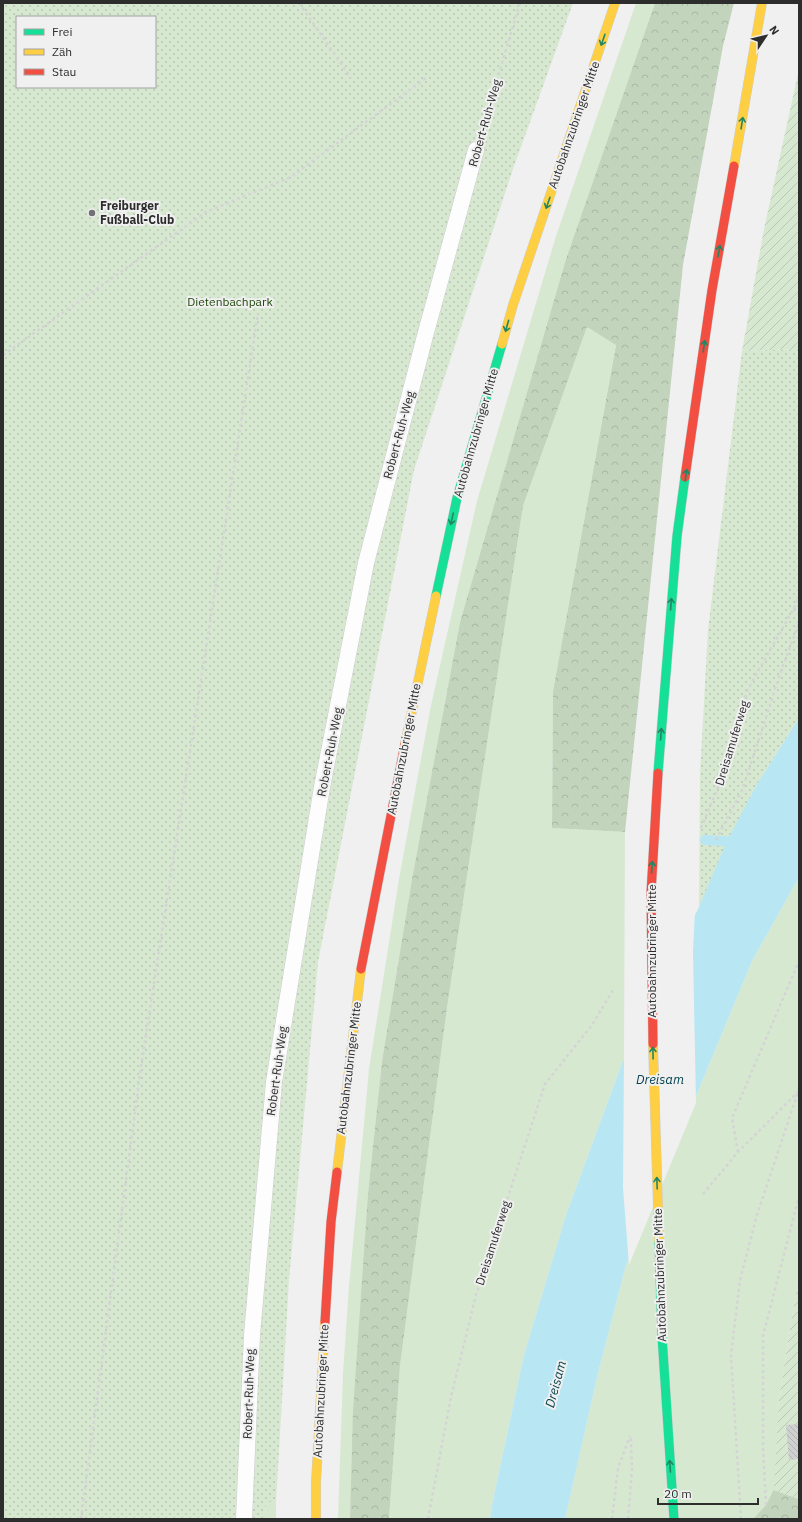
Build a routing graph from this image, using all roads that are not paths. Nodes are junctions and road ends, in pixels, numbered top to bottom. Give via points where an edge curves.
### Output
1 (615, 3) edge
2 (762, 3) edge
3 (476, 150) road end
4 (244, 1519) edge
5 (316, 1519) edge
6 (674, 1519) edge

1 -> 5 highway, Autobahnzubringer Mitte via 513,305 456,498 407,732 361,970 332,1214
6 -> 2 highway, Autobahnzubringer Mitte, bridge via 662,1336 654,1109 651,893 677,536 712,290
3 - 4 lane, Robert-Ruh-Weg via 366,563 322,788 274,1082 252,1335

